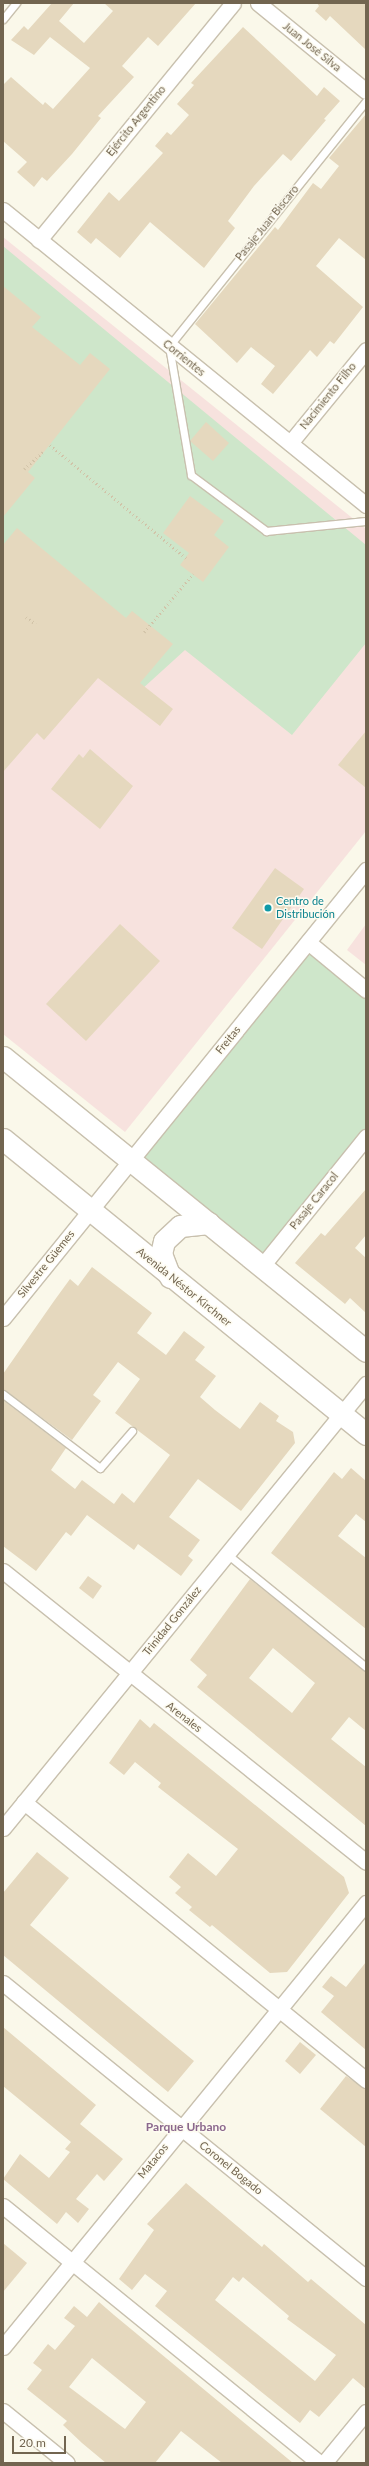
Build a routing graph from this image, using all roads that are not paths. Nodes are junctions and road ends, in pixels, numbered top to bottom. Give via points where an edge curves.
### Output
1 (16, 3) edge
2 (233, 3) edge
3 (258, 3) edge
4 (3, 19) edge
5 (366, 91) edge
6 (366, 101) edge
7 (3, 210) edge
8 (39, 240) junction
9 (169, 346) junction
10 (366, 350) edge
11 (290, 443) junction
12 (366, 505) edge
13 (366, 521) edge
14 (366, 870) edge
15 (308, 942) junction
16 (366, 990) edge
17 (3, 1056) edge
18 (366, 1137) edge
19 (3, 1140) edge
20 (131, 1159) junction
21 (90, 1210) junction
22 (209, 1223) junction
23 (262, 1266) junction
24 (170, 1276) junction
25 (3, 1318) edge
26 (366, 1351) edge
27 (366, 1384) edge
28 (3, 1394) edge
29 (341, 1414) junction
30 (132, 1431) dead end
31 (366, 1434) edge
32 (227, 1554) junction
33 (3, 1571) edge
34 (366, 1667) edge
35 (129, 1674) junction
36 (24, 1802) junction
37 (3, 1828) edge
38 (366, 1862) edge
39 (366, 1903) edge
40 (3, 1983) edge
41 (277, 2008) junction
42 (366, 2080) edge
43 (181, 2127) junction
44 (3, 2206) edge
45 (72, 2262) junction
46 (366, 2278) edge
47 (3, 2347) edge
48 (3, 2411) edge
49 (366, 2412) edge
50 (67, 2463) edge
51 (319, 2463) edge
52 (324, 2463) edge

1 - 4 lane
2 - 8 street, Ejército Argentino
3 - 5 street, Juan José Silva
6 - 9 lane, Pasaje Juan Biscaro
7 - 8 street, Corrientes
8 - 9 street, Corrientes
9 - 11 street, Corrientes
9 - 13 lane via 191,475 266,531
10 - 11 street, Nacimiento Filho
11 - 12 street, Corrientes
14 - 15 street, Freitas
15 - 16 street
15 - 20 street, Freitas
17 - 20 main road
18 - 23 street, Pasaje Caracol
19 - 21 main road, Avenida Néstor Kirchner
20 - 21 street, Freitas
20 - 22 main road
21 - 24 main road, Avenida Néstor Kirchner
21 - 25 street, Silvestre Güemes
22 - 23 main road
22 - 24 main road via 180,1226 164,1241 161,1254
23 - 26 main road
24 - 29 main road, Avenida Néstor Kirchner
27 - 29 street, Trinidad González
28 - 30 lane via 100,1468
29 - 31 main road, Avenida Néstor Kirchner
29 - 32 street, Trinidad González
32 - 34 lane
32 - 35 street, Trinidad González
33 - 35 street, Arenales
35 - 36 street, Trinidad González
35 - 38 street, Arenales
36 - 37 street, Trinidad González
36 - 41 street
39 - 41 street, Matacos
40 - 43 street, Coronel Bogado
41 - 42 street
41 - 43 street, Matacos
43 - 45 street, Matacos
43 - 46 street, Coronel Bogado
44 - 45 street
45 - 47 street, Matacos
45 - 51 street
48 - 50 street
49 - 52 street

